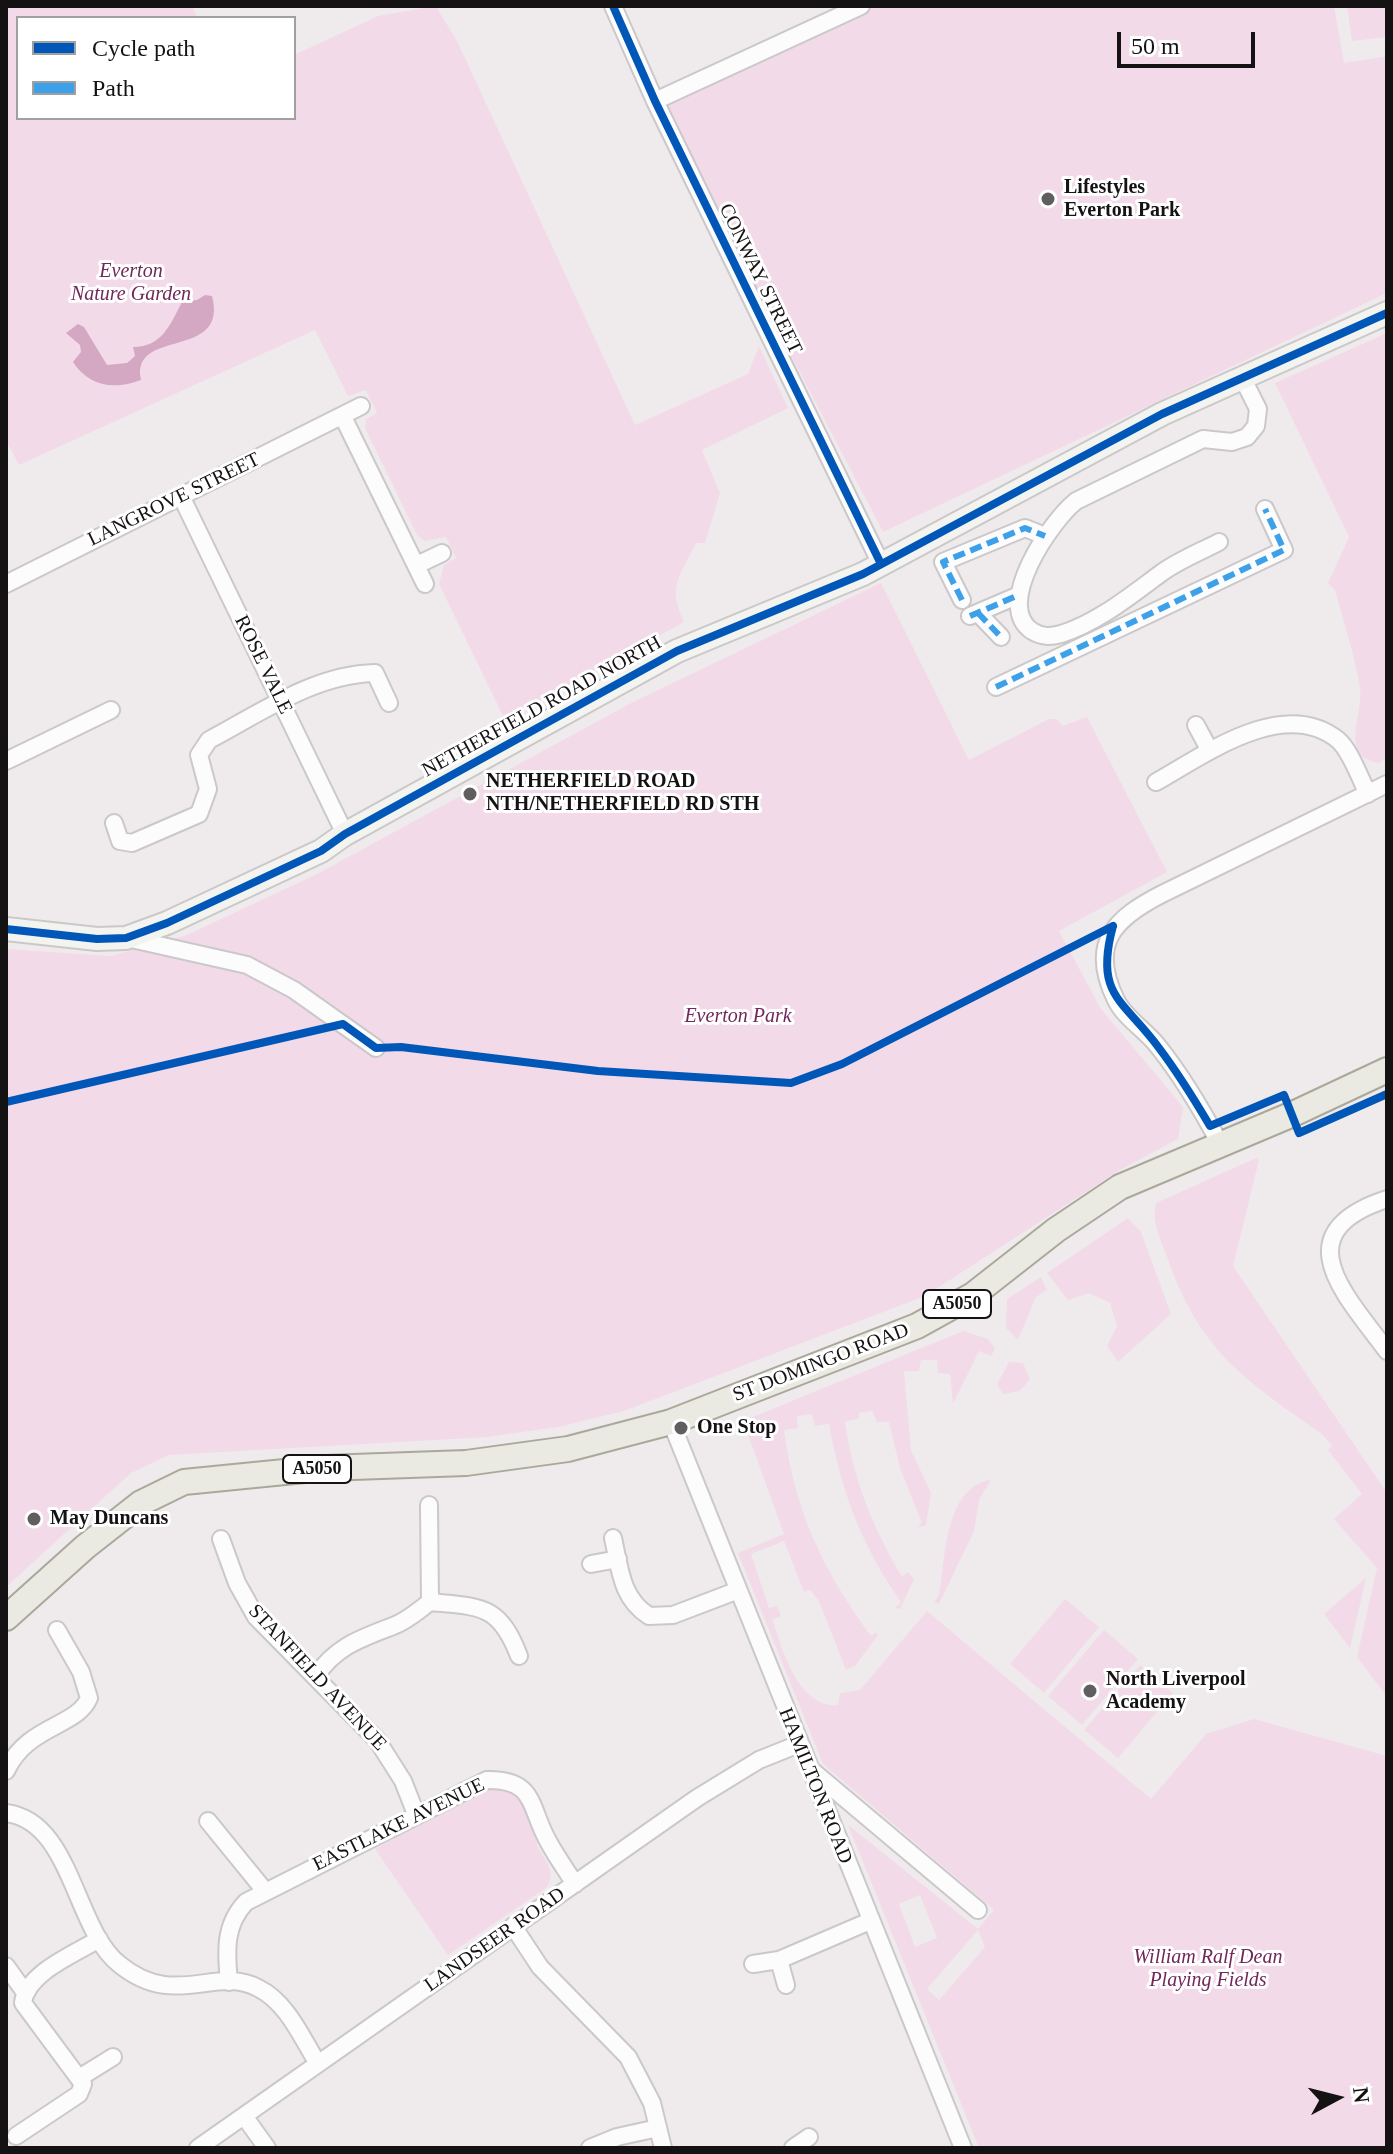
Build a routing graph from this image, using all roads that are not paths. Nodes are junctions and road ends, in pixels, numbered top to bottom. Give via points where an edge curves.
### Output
1 (613, 6) edge
2 (861, 6) edge
3 (655, 101) junction
4 (1387, 313) edge
5 (1242, 377) junction
6 (361, 406) dead end
7 (343, 417) junction
8 (181, 496) junction
9 (1265, 509) dead end
10 (1045, 536) junction
11 (1219, 542) dead end
12 (442, 553) dead end
13 (881, 564) junction
14 (417, 565) junction
15 (6, 584) edge
16 (425, 584) dead end
17 (1019, 595) junction
18 (962, 600) dead end
19 (1001, 637) dead end
20 (996, 687) dead end
21 (281, 702) junction
22 (389, 703) dead end
23 (111, 710) dead end
24 (1196, 725) dead end
25 (1210, 751) junction
26 (6, 761) edge
27 (1156, 782) dead end
28 (1387, 784) edge
29 (1368, 794) junction
30 (114, 823) dead end
31 (345, 834) junction
32 (6, 929) edge
33 (126, 938) junction
34 (376, 1048) dead end
35 (1387, 1070) edge
36 (1220, 1144) junction
37 (1387, 1199) edge
38 (1387, 1351) edge
39 (671, 1422) junction
40 (429, 1505) dead end
41 (613, 1538) dead end
42 (221, 1539) dead end
43 (618, 1559) junction
44 (591, 1564) dead end
45 (736, 1591) junction
46 (430, 1602) junction
47 (6, 1618) edge
48 (57, 1630) dead end
49 (519, 1656) dead end
50 (316, 1676) junction
51 (799, 1744) junction
52 (808, 1768) junction
53 (6, 1771) edge
54 (6, 1813) edge
55 (416, 1814) junction
56 (208, 1821) dead end
57 (575, 1884) junction
58 (265, 1891) junction
59 (978, 1910) dead end
60 (870, 1921) junction
61 (513, 1926) junction
62 (99, 1939) junction
63 (779, 1960) junction
64 (753, 1964) dead end
65 (6, 1966) edge
66 (229, 1982) junction
67 (786, 1985) dead end
68 (24, 1991) junction
69 (113, 2057) dead end
70 (318, 2064) junction
71 (79, 2078) junction
72 (244, 2116) junction
73 (658, 2128) junction
74 (16, 2136) dead end
75 (809, 2137) dead end
76 (198, 2148) edge
77 (267, 2148) edge
78 (590, 2148) edge
79 (663, 2148) edge
80 (793, 2148) edge
81 (963, 2148) edge

1 - 3 street, CONWAY STREET
2 - 3 street
3 - 13 street, CONWAY STREET
4 - 5 street, NETHERFIELD ROAD NORTH
5 - 10 street via 1258,409 1256,426 1247,437 1232,442 1203,439 1088,494 1059,515
5 - 13 street, NETHERFIELD ROAD NORTH
6 - 7 street, LANGROVE STREET
7 - 8 street, LANGROVE STREET
7 - 14 street
8 - 15 street, LANGROVE STREET
8 - 21 street, ROSE VALE
9 - 20 street via 1284,550
10 - 17 street
10 - 18 street via 1025,528 943,562
11 - 17 street via 1064,633 1047,637 1024,625 1017,610
12 - 14 street
13 - 31 street, NETHERFIELD ROAD NORTH via 677,651
14 - 16 street
17 - 19 street via 974,615
21 - 22 street via 323,681 375,673
21 - 30 street via 209,740 199,755 208,789 199,814 132,843 120,841
21 - 31 street, ROSE VALE
23 - 26 street
24 - 25 street
25 - 27 street
25 - 29 street via 1258,729 1314,728 1339,741
28 - 29 street
29 - 36 street via 1150,900 1113,926 1105,954 1116,1002 1157,1045
31 - 33 street, NETHERFIELD ROAD NORTH via 321,851
32 - 33 street, NETHERFIELD ROAD NORTH
33 - 34 street via 247,965 294,990
35 - 36 main road, ST DOMINGO ROAD / A5050
36 - 39 main road, ST DOMINGO ROAD / A5050 via 1120,1187 973,1295 917,1326
37 - 38 street via 1359,1208 1341,1222 1329,1246 1335,1280
39 - 45 street, HAMILTON ROAD
39 - 47 main road, A5050 via 568,1449 466,1463 325,1468 184,1482 141,1503
40 - 46 street
41 - 43 street
42 - 50 street, STANFIELD AVENUE via 256,1617
43 - 44 street
43 - 45 street via 630,1602 649,1616 673,1615
45 - 51 street, HAMILTON ROAD
46 - 49 street via 490,1611 506,1627
46 - 50 street via 393,1626 344,1647
48 - 53 street via 89,1698 80,1712 29,1739
50 - 55 street, STANFIELD AVENUE via 377,1740
51 - 52 street, HAMILTON ROAD
51 - 57 street, LANDSEER ROAD via 732,1776
52 - 59 street
52 - 60 street, HAMILTON ROAD
54 - 62 street via 25,1818 46,1835
55 - 57 street, EASTLAKE AVENUE via 487,1780 514,1782 529,1796 546,1839
55 - 58 street, EASTLAKE AVENUE
56 - 58 street
57 - 61 street, LANDSEER ROAD
58 - 66 street, EASTLAKE AVENUE via 246,1902 231,1921
60 - 63 street
60 - 81 street, HAMILTON ROAD
61 - 70 street, LANDSEER ROAD
61 - 73 street via 547,1975 628,2057
62 - 66 street via 110,1956 144,1981 180,1987
62 - 68 street
63 - 64 street
63 - 67 street
65 - 68 street
66 - 70 street via 244,1982 270,1996
68 - 71 street via 23,2003
69 - 71 street
70 - 72 street, LANDSEER ROAD
71 - 74 street via 79,2094
72 - 76 street, LANDSEER ROAD
72 - 77 street
73 - 78 street
73 - 79 street
75 - 80 street

